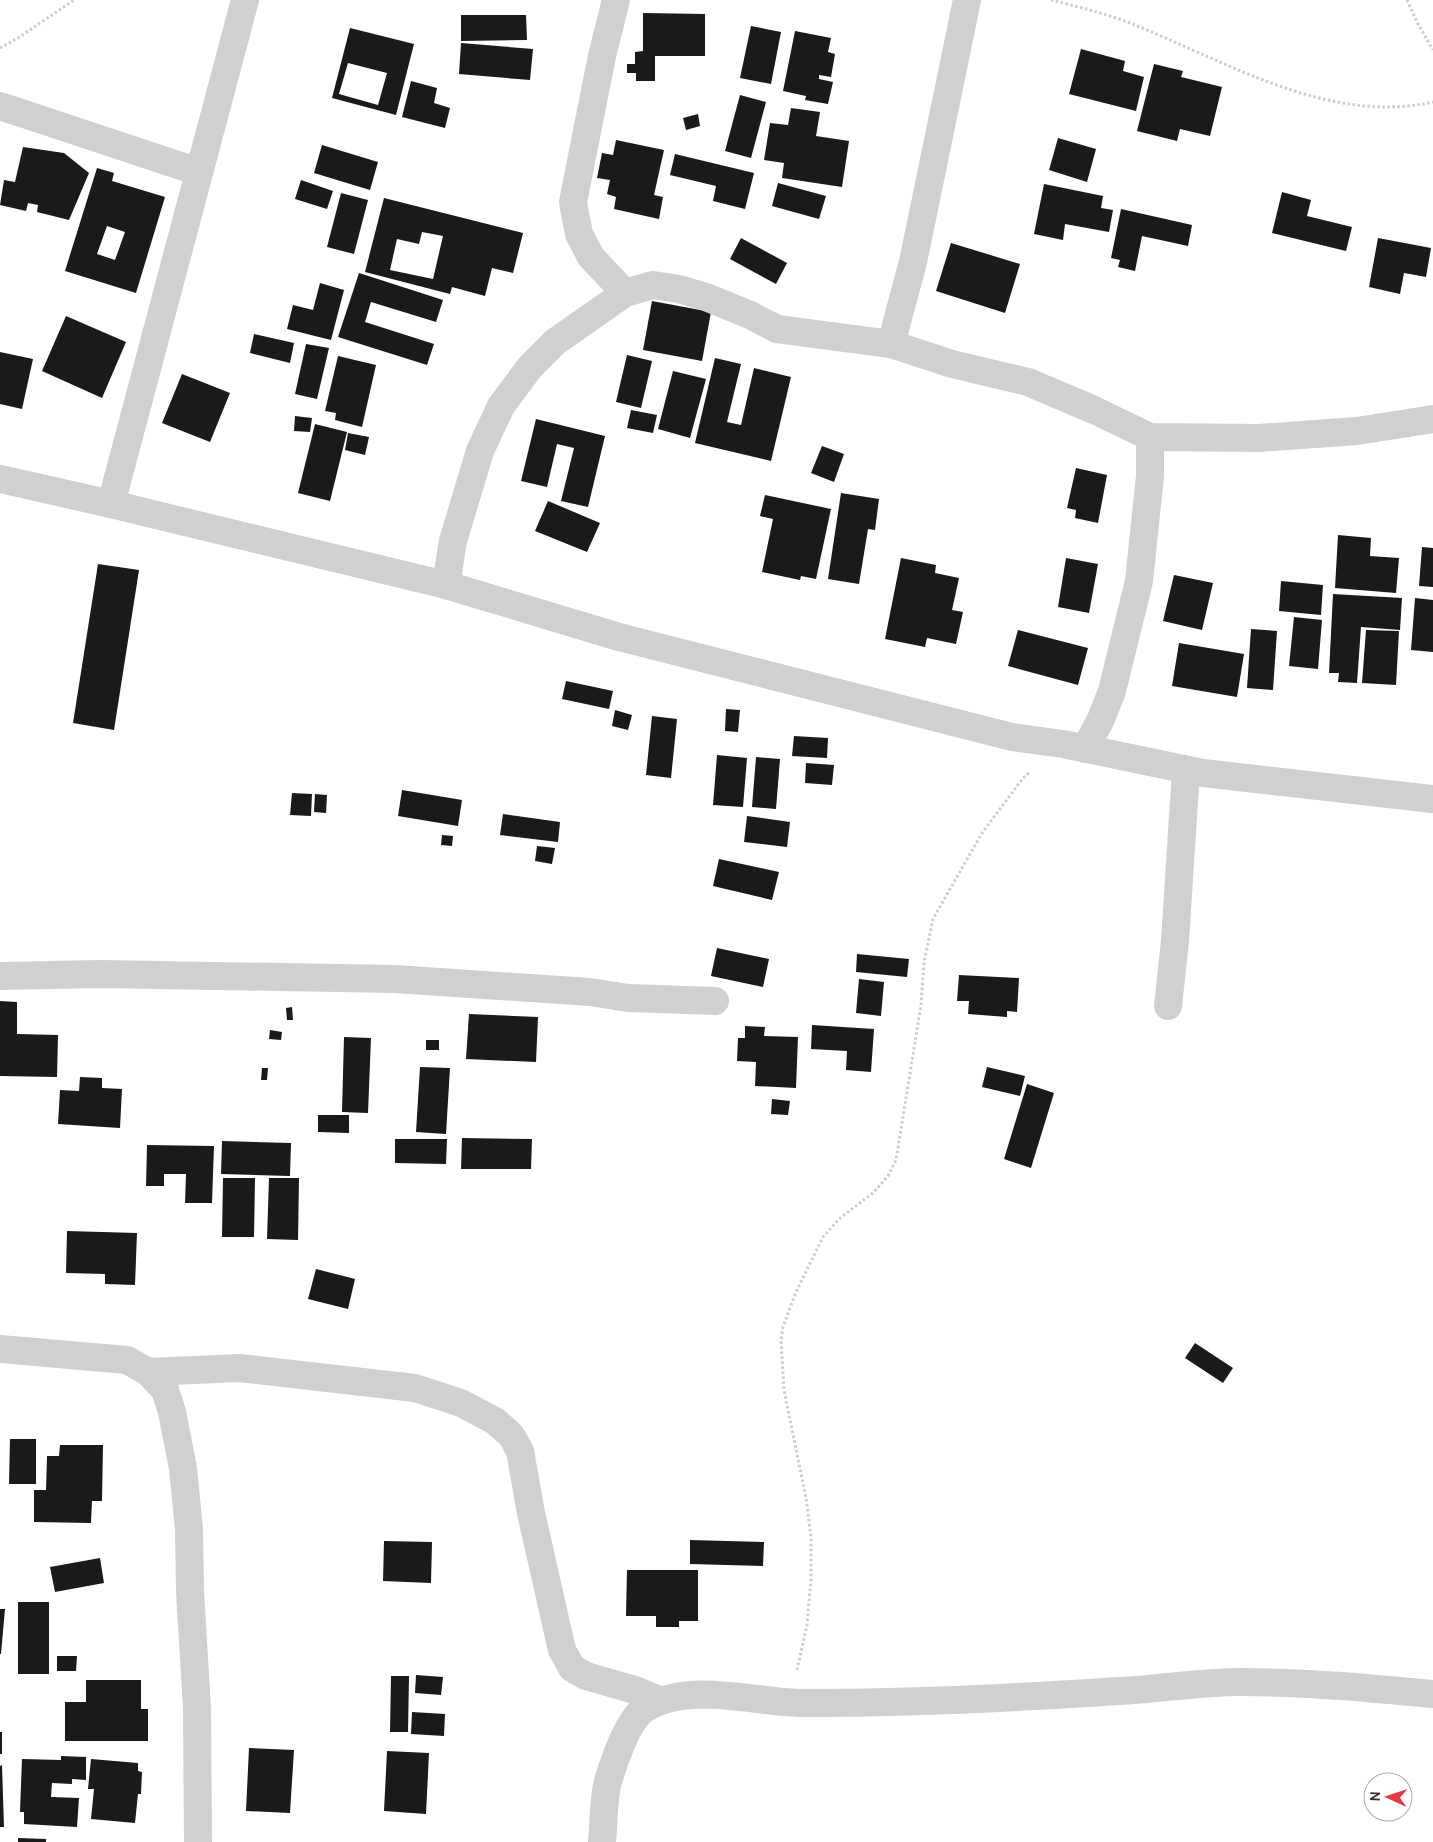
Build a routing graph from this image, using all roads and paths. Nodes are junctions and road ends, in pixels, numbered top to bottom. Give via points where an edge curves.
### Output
1 (74, 0) edge
2 (246, 0) edge
3 (616, 0) edge
4 (967, 0) edge
5 (1051, 0) edge
6 (1407, 0) edge
7 (0, 48) edge
8 (1433, 50) edge
9 (1433, 102) edge
10 (0, 106) edge
11 (199, 172) junction
12 (625, 293) junction
13 (891, 344) junction
14 (1433, 420) edge
15 (1150, 437) junction
16 (0, 479) edge
17 (111, 504) junction
18 (446, 585) junction
19 (1074, 747) junction
20 (1186, 770) junction
21 (1433, 799) edge
22 (0, 976) edge
23 (715, 1001) dead end
24 (1168, 1006) dead end
25 (0, 1349) edge
26 (148, 1372) junction
27 (1433, 1694) edge
28 (661, 1701) junction
29 (789, 1703) junction
30 (198, 1842) edge
31 (602, 1842) edge

1 - 7 path
2 - 11 street
3 - 12 street via 573,202 579,234 591,257
4 - 13 street via 912,262
5 - 9 path via 1134,25 1271,83 1342,104 1391,106
6 - 8 path
10 - 11 street
11 - 17 street
12 - 13 street via 653,285 706,297 777,329
12 - 18 street via 555,342 530,367 501,406 480,451 453,541
13 - 15 street via 952,364 1028,382
14 - 15 street via 1259,438
15 - 19 street via 1150,476 1139,581 1112,691 1101,719
16 - 17 street
17 - 18 street
18 - 19 street via 687,655 1012,737
19 - 20 street
19 - 29 path via 1023,778 982,833 933,919 896,1160 874,1192 839,1220 824,1237 782,1327 784,1390 811,1537 807,1625
20 - 21 street
20 - 24 street
22 - 23 street via 102,974 395,979 590,992 628,998
25 - 26 street via 127,1360
26 - 28 street via 240,1368 415,1388 461,1403 495,1421 511,1436 520,1451 562,1650 572,1668 586,1676
26 - 30 street via 165,1390 183,1468 197,1708
27 - 29 street via 1348,1686 1239,1682 896,1703
28 - 29 street via 709,1695
28 - 31 street via 642,1711 629,1727 608,1783

